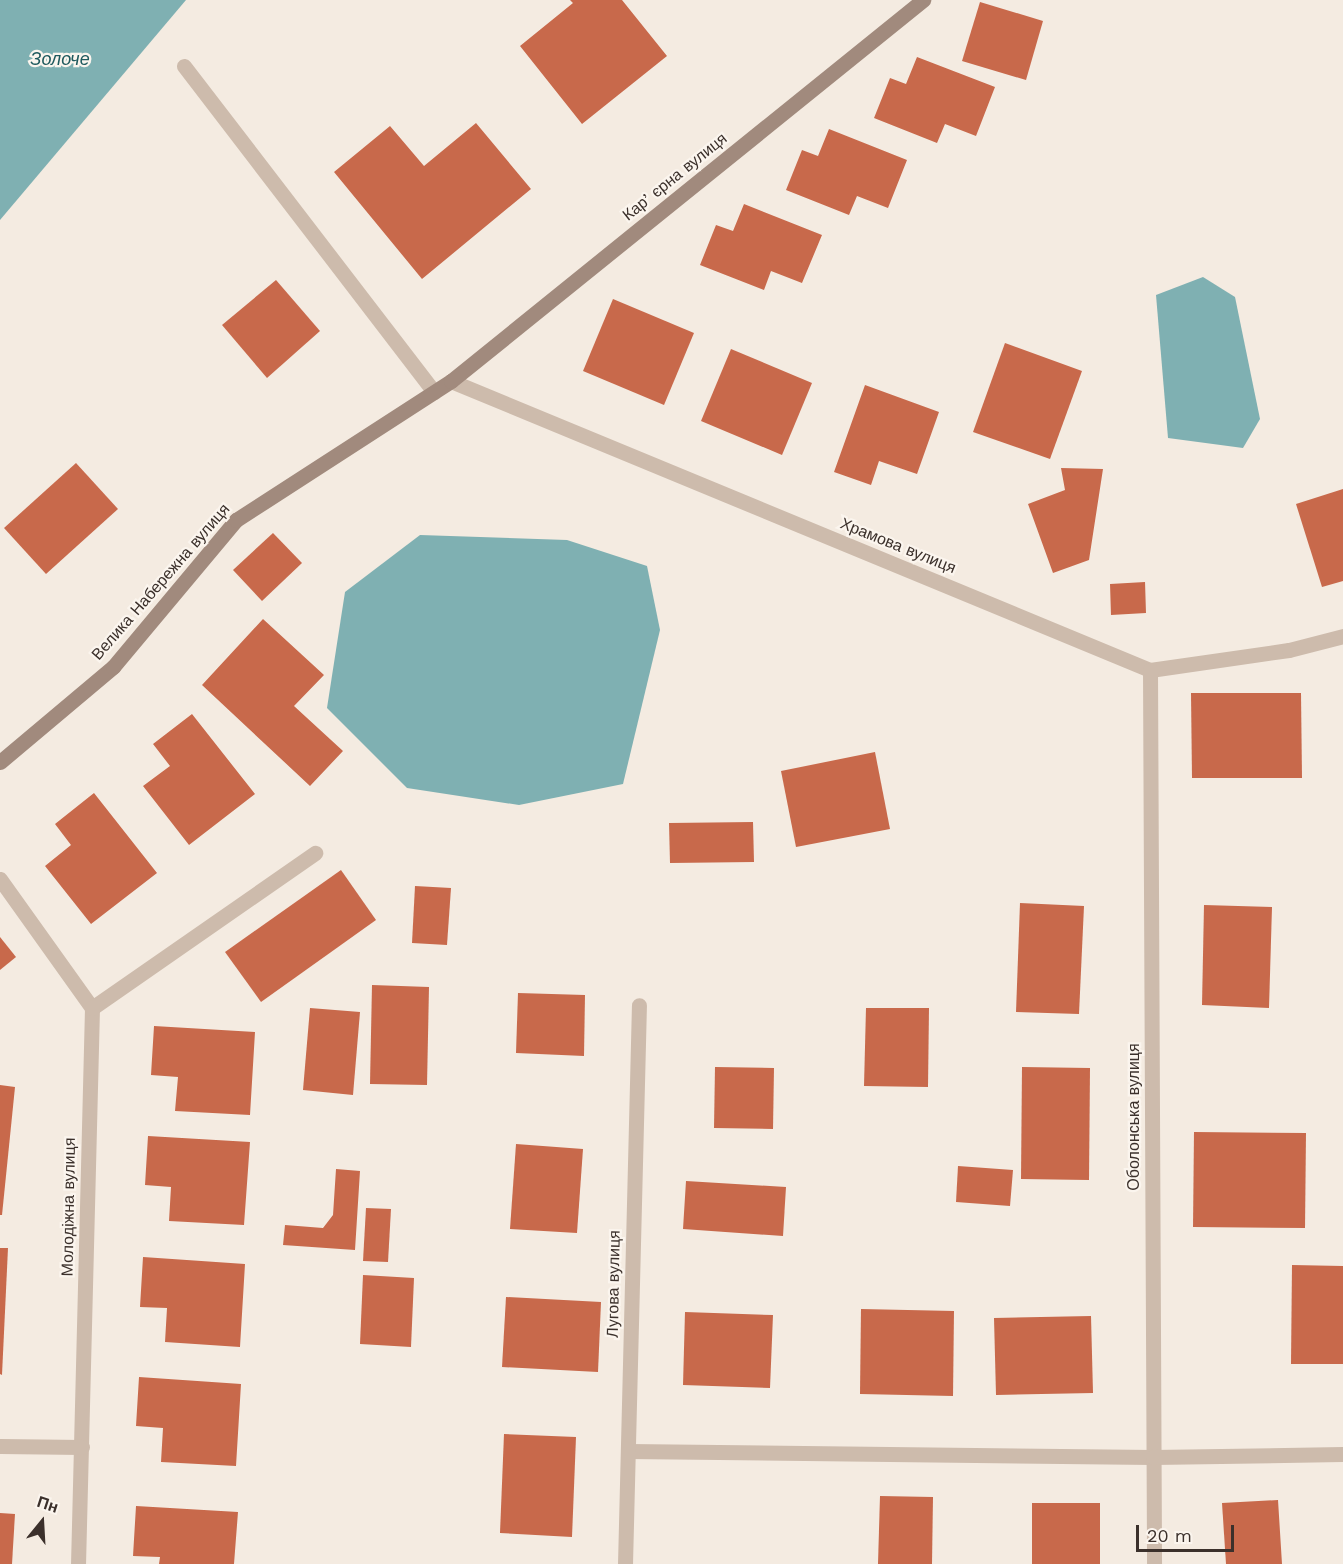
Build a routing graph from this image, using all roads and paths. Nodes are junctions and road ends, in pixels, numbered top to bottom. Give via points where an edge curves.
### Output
1 (923, 0) edge
2 (184, 66) dead end
3 (450, 381) junction
4 (434, 392) junction
5 (1343, 636) edge
6 (1150, 670) junction
7 (0, 762) edge
8 (315, 853) dead end
9 (0, 879) edge
10 (639, 1005) dead end
11 (92, 1008) junction
12 (0, 1446) edge
13 (82, 1447) junction
14 (628, 1451) junction
15 (1343, 1454) edge
16 (1153, 1457) junction
17 (78, 1564) edge
18 (625, 1564) edge
19 (1154, 1564) edge

1 - 3 street, Карʼєрна вулиця
2 - 4 street
3 - 4 street, Велика Набережна вулиця
3 - 6 street, Храмова вулиця
4 - 7 street, Велика Набережна вулиця via 236,520 113,667
5 - 6 street via 1289,650
6 - 16 street, Оболонська вулиця
8 - 11 street
9 - 11 street
10 - 14 street, Лугова вулиця
11 - 13 street, Молодіжна вулиця
12 - 13 street
13 - 17 street, Молодіжна вулиця
14 - 16 street
14 - 18 street, Лугова вулиця
15 - 16 street
16 - 19 street, Оболонська вулиця

